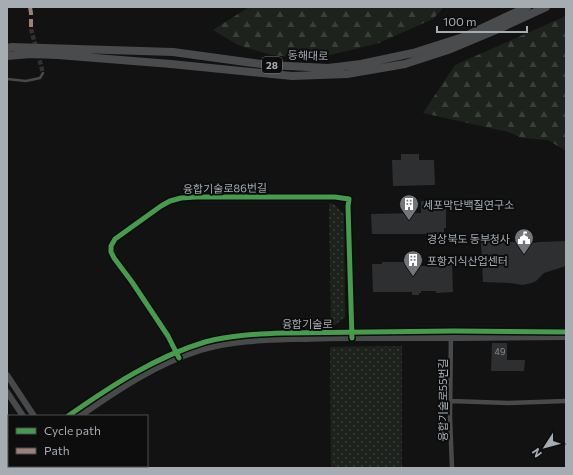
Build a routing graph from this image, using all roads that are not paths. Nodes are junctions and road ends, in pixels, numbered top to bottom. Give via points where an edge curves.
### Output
1 (527, 7) edge
2 (546, 7) edge
3 (7, 44) edge
4 (7, 48) edge
5 (60, 48) junction
6 (48, 55) junction
7 (7, 56) edge
8 (7, 62) edge
9 (44, 73) dead end
10 (7, 79) edge
11 (566, 332) edge
12 (352, 335) junction
13 (451, 335) junction
14 (566, 337) edge
15 (178, 355) junction
16 (7, 375) edge
17 (7, 392) edge
18 (451, 401) junction
19 (566, 401) edge
20 (22, 415) edge
21 (33, 415) edge
22 (69, 415) edge
23 (81, 415) edge
24 (452, 468) edge

1 - 5 main road, 동해대로 / 28 via 463,37 413,53 328,68 268,65 173,52
2 - 6 main road via 448,50 405,64 347,74 292,76
3 - 5 main road
4 - 5 main road, 동해대로 / 28
6 - 7 main road
6 - 8 main road
9 - 10 lane via 40,78 26,82
11 - 13 street, 융합기술로
12 - 13 street, 융합기술로
12 - 15 street, 융합기술로 via 250,340
12 - 15 street, 융합기술로86번길 via 349,199 181,198 161,206 114,239 110,246 114,258 168,336
13 - 14 street, 융합기술로
13 - 18 street, 융합기술로55번길
15 - 22 street, 융합기술로 via 160,360 127,377
15 - 23 street, 융합기술로 via 130,382
16 - 21 street
17 - 20 street
18 - 19 street
18 - 24 street, 융합기술로55번길

